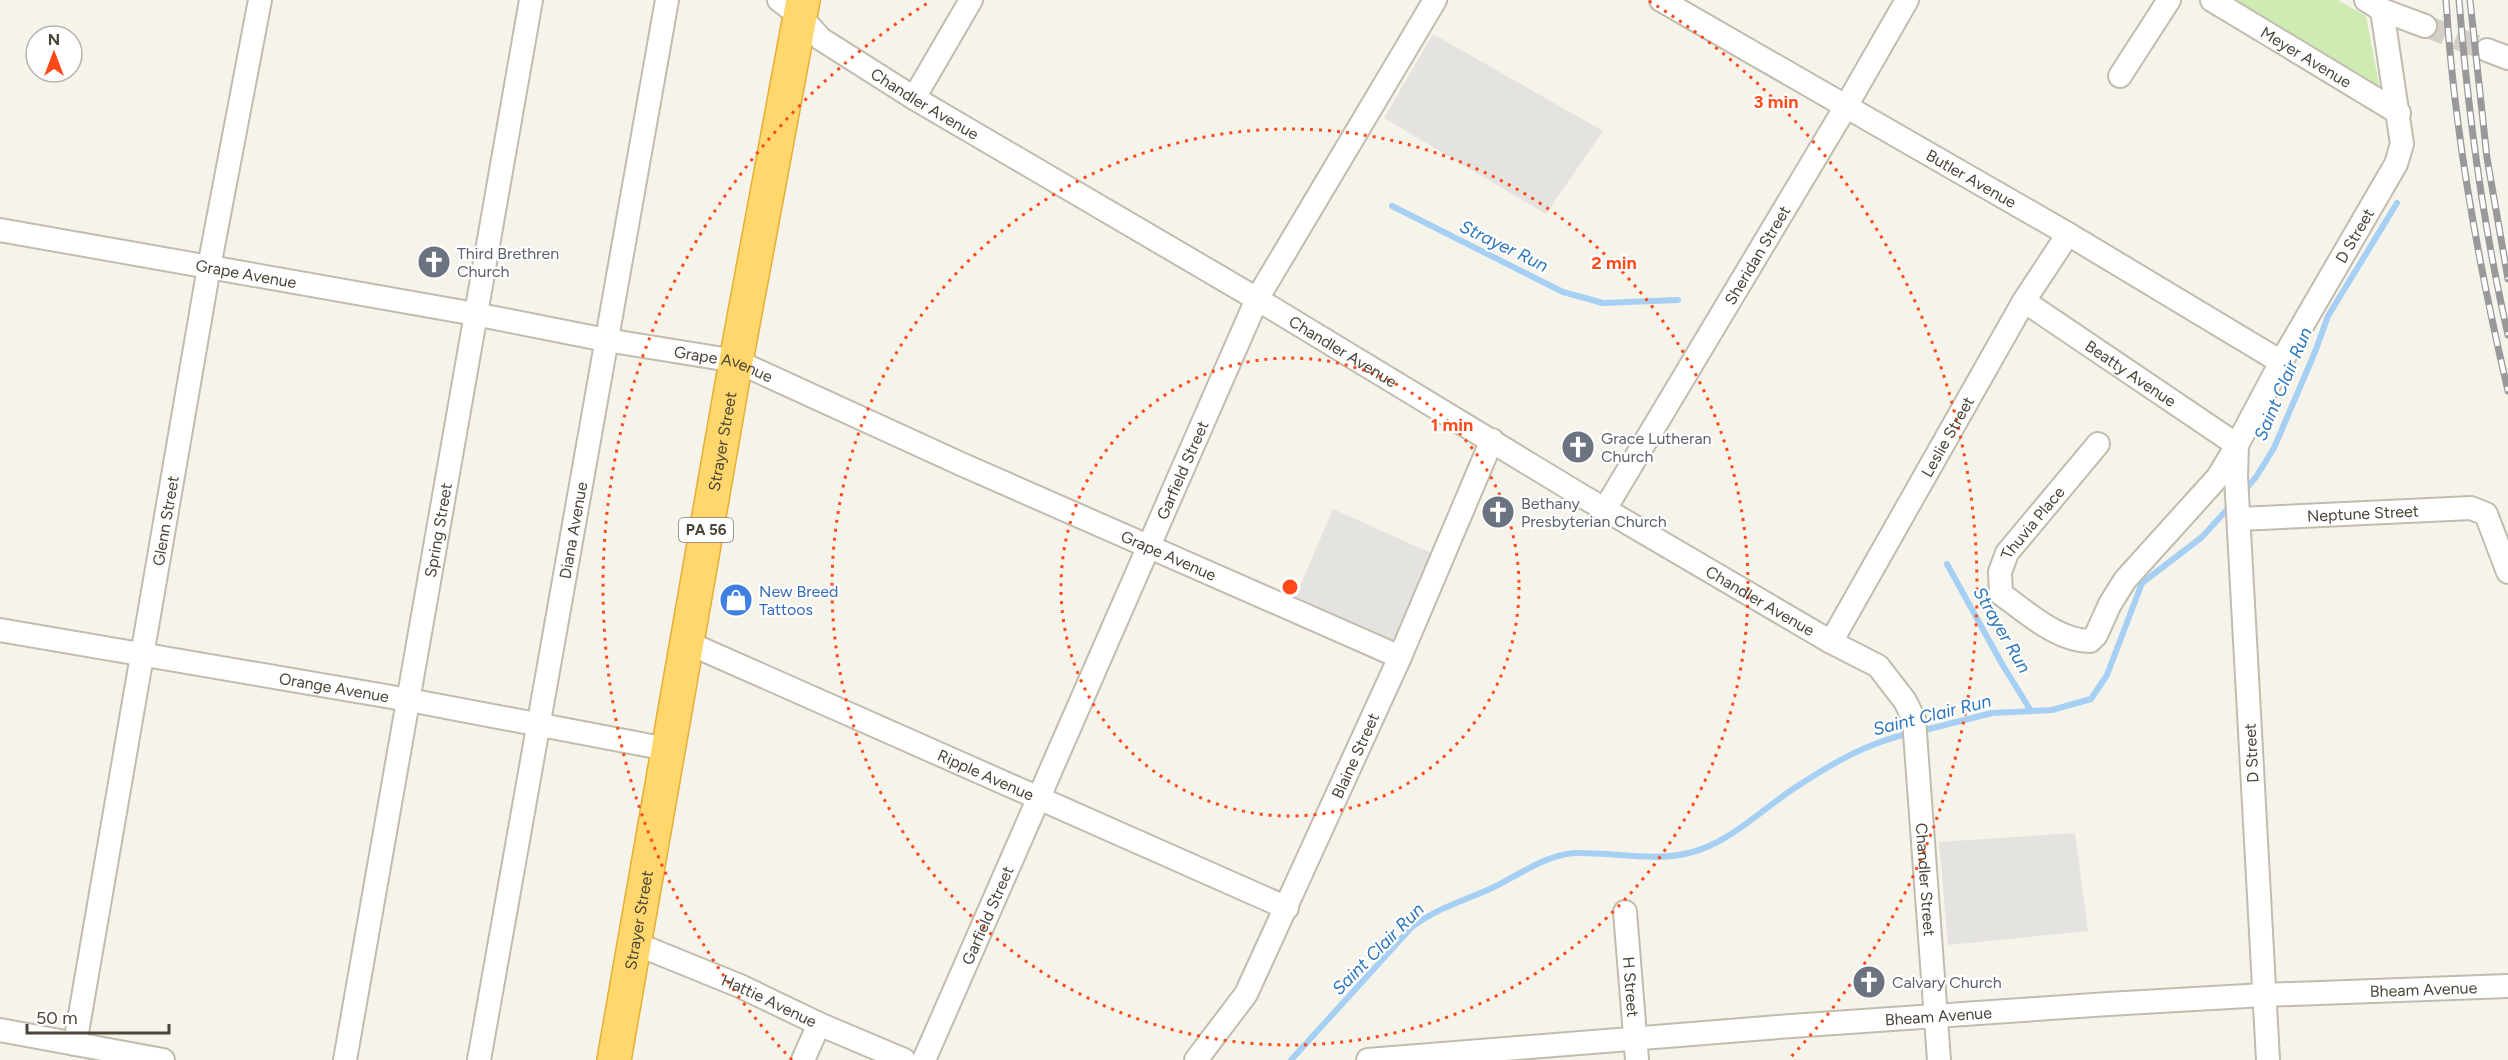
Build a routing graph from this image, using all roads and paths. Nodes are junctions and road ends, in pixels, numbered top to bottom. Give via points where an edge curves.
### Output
1 (260, 0) edge
2 (531, 0) edge
3 (667, 0) edge
4 (971, 0) edge
5 (1435, 0) edge
6 (1660, 0) edge
7 (1907, 0) edge
8 (2169, 0) edge
9 (2212, 0) edge
10 (794, 5) edge
11 (2374, 5) edge
12 (2425, 26) tunnel mouth
13 (2120, 76) dead end
14 (914, 98) junction
15 (1845, 108) junction
16 (2399, 113) junction
17 (0, 230) edge
18 (2068, 234) junction
19 (209, 267) junction
20 (1257, 299) junction
21 (2024, 301) junction
22 (476, 314) junction
23 (606, 340) junction
24 (736, 361) junction
25 (2281, 362) junction
26 (1492, 440) junction
27 (2098, 444) dead end
28 (2237, 445) junction
29 (1605, 510) junction
30 (2239, 515) junction
31 (1150, 546) junction
32 (2508, 572) edge
33 (0, 630) edge
34 (2079, 641) joint
35 (686, 642) junction
36 (1831, 642) junction
37 (141, 654) junction
38 (1400, 657) junction
39 (409, 700) junction
40 (1910, 710) joint
41 (539, 725) junction
42 (667, 749) junction
43 (1037, 797) junction
44 (1287, 908) junction
45 (1625, 912) dead end
46 (634, 943) junction
47 (2508, 986) edge
48 (2264, 995) junction
49 (1936, 1018) junction
50 (819, 1024) junction
51 (0, 1030) edge
52 (75, 1044) junction
53 (1637, 1049) edge
54 (116, 1055) edge
55 (163, 1060) edge
56 (345, 1060) edge
57 (479, 1060) edge
58 (614, 1060) edge
59 (803, 1060) edge
60 (904, 1060) edge
61 (924, 1060) edge
62 (1196, 1060) edge
63 (1368, 1060) edge
64 (1939, 1060) edge
65 (2268, 1060) edge

1 - 19 street, Glenn Street
2 - 22 street, Spring Street
3 - 23 street, Diana Avenue
4 - 14 street
5 - 20 street, Garfield Street
6 - 15 street, Butler Avenue
7 - 15 street, Sheridan Street
8 - 13 street
9 - 16 street, Meyer Avenue
10 - 14 street, Chandler Avenue via 821,39
10 - 24 highway, Strayer Street / PA 56
11 - 12 street
11 - 16 street, D Street
14 - 20 street, Chandler Avenue
15 - 18 street, Butler Avenue
15 - 29 street, Sheridan Street
16 - 25 street, D Street via 2403,144 2396,164
17 - 19 street, Grape Avenue
18 - 21 street, Leslie Street
18 - 25 street, Butler Avenue
19 - 22 street, Grape Avenue
19 - 37 street, Glenn Street
20 - 26 street, Chandler Avenue
20 - 31 street, Garfield Street
21 - 28 street, Beatty Avenue
21 - 36 street, Leslie Street
22 - 23 street, Grape Avenue
22 - 39 street, Spring Street
23 - 24 street, Grape Avenue
23 - 41 street, Diana Avenue
24 - 31 street, Grape Avenue
24 - 35 highway, Strayer Street / PA 56
25 - 28 street, D Street
26 - 29 street, Chandler Avenue
26 - 38 street, Blaine Street
27 - 34 street, Thuvia Place via 2007,553 2000,572 2001,594 2059,634
28 - 30 street, D Street
28 - 34 street, D Street via 2218,477 2125,580 2096,635 2090,641
29 - 36 street, Chandler Avenue
30 - 32 street, Neptune Street via 2471,508 2486,514
30 - 48 street, D Street
31 - 38 street, Grape Avenue
31 - 43 street, Garfield Street
33 - 37 street, Orange Avenue
35 - 42 highway, Strayer Street / PA 56
35 - 43 street, Ripple Avenue
36 - 40 street, Chandler Avenue via 1878,666
37 - 39 street, Orange Avenue
37 - 52 street, Glenn Street
38 - 44 street, Blaine Street
39 - 41 street, Orange Avenue
39 - 56 street, Spring Street
40 - 49 street, Chandler Street
41 - 42 street, Orange Avenue
41 - 57 street, Diana Avenue
42 - 46 highway, Strayer Street / PA 56
43 - 44 street, Ripple Avenue
43 - 61 street, Garfield Street
44 - 62 street, Blaine Street via 1246,994
45 - 53 street, H Street
46 - 50 street, Hattie Avenue via 740,986
46 - 58 highway, Strayer Street / PA 56
47 - 48 street, Bheam Avenue
48 - 49 street, Bheam Avenue
48 - 65 street, D Street
49 - 53 street, Bheam Avenue
49 - 64 street, Chandler Street
50 - 59 street
50 - 60 street, Hattie Avenue
51 - 52 street
52 - 54 street
53 - 63 street, Bheam Avenue
54 - 55 street

